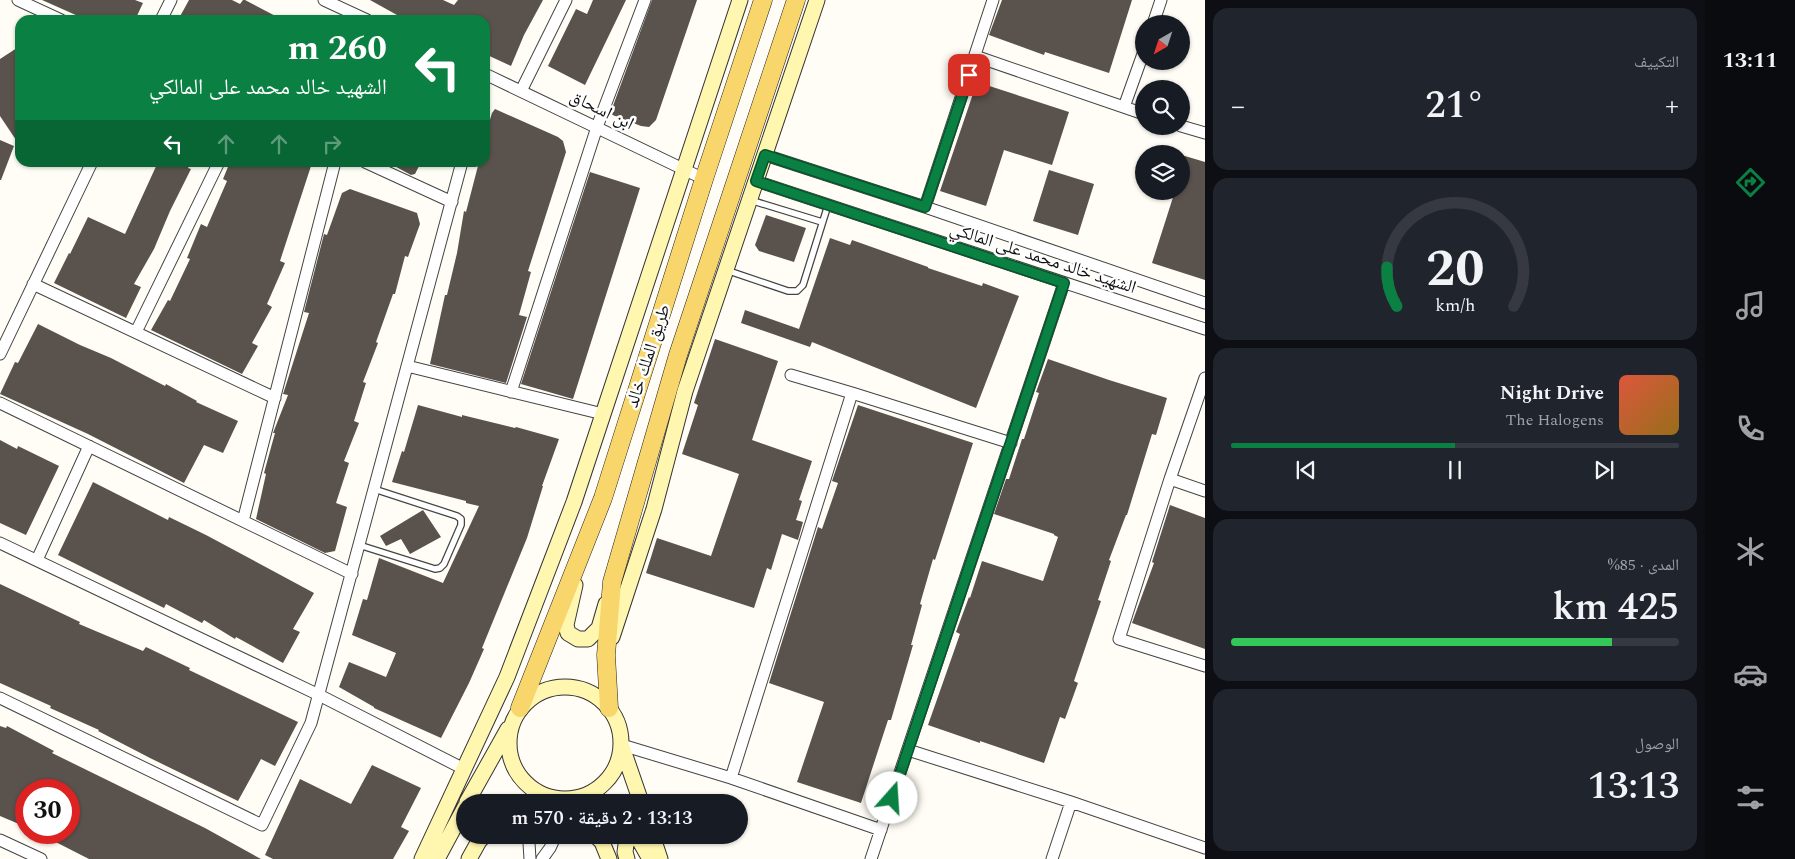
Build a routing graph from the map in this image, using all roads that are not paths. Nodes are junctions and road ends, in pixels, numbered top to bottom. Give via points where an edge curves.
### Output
1 (18, 0) edge
2 (171, 0) edge
3 (324, 0) edge
4 (566, 0) edge
5 (645, 0) edge
6 (740, 0) edge
7 (763, 0) edge
8 (796, 0) edge
9 (817, 0) edge
10 (994, 0) edge
11 (1162, 0) edge
12 (344, 4) edge
13 (50, 15) edge
14 (164, 15) edge
15 (360, 15) edge
16 (1156, 15) edge
17 (975, 56) junction
18 (1137, 70) edge
19 (490, 78) edge
20 (521, 91) junction
21 (1124, 107) junction
22 (1135, 111) edge
23 (597, 127) junction
24 (1190, 129) edge
25 (1205, 133) edge
26 (765, 155) junction
27 (90, 167) edge
28 (217, 167) edge
29 (334, 167) edge
30 (376, 167) edge
31 (461, 167) edge
32 (683, 168) junction
33 (704, 179) junction
34 (756, 181) junction
35 (750, 200) junction
36 (452, 202) junction
37 (828, 205) junction
38 (925, 207) junction
39 (822, 222) junction
40 (726, 270) junction
41 (1064, 283) junction
42 (34, 284) junction
43 (1205, 302) edge
44 (1205, 329) edge
45 (136, 332) junction
46 (0, 354) edge
47 (407, 366) junction
48 (791, 375) dead end
49 (1205, 378) edge
50 (511, 392) junction
51 (852, 393) junction
52 (275, 398) junction
53 (0, 403) edge
54 (603, 414) junction
55 (1011, 443) junction
56 (89, 446) junction
57 (1170, 479) junction
58 (374, 489) junction
59 (1205, 491) edge
60 (243, 521) junction
61 (0, 543) edge
62 (359, 545) junction
63 (37, 560) junction
64 (579, 561) junction
65 (352, 574) junction
66 (612, 582) junction
67 (606, 655) junction
68 (1205, 666) edge
69 (319, 695) junction
70 (0, 698) edge
71 (520, 708) junction
72 (609, 708) junction
73 (511, 724) junction
74 (622, 745) junction
75 (908, 750) junction
76 (464, 769) junction
77 (731, 778) junction
78 (472, 794) edge
79 (542, 794) edge
80 (590, 794) edge
81 (638, 794) edge
82 (1071, 802) junction
83 (456, 824) edge
84 (881, 830) junction
85 (0, 840) edge
86 (477, 844) edge
87 (529, 844) edge
88 (552, 844) edge
89 (603, 844) edge
90 (655, 844) edge
91 (1205, 848) edge
92 (41, 859) edge
93 (422, 859) edge
94 (437, 859) edge
95 (469, 859) edge
96 (530, 859) edge
97 (542, 859) edge
98 (609, 859) edge
99 (627, 859) edge
100 (650, 859) edge
101 (660, 859) edge
102 (871, 859) edge
103 (1052, 859) edge

1 - 13 street
2 - 14 street
3 - 12 street
4 - 20 street
5 - 23 street
6 - 32 main road
7 - 33 main road, طريق الملك خالد
8 - 66 main road, طريق الملك خالد via 678,355
9 - 26 main road
10 - 17 street
11 - 16 street
12 - 15 street
17 - 21 street
17 - 38 street
18 - 21 street
19 - 20 street, ابن اسحاق
20 - 23 street, ابن اسحاق
21 - 22 street
23 - 32 street, ابن اسحاق
23 - 50 street
24 - 25 street
26 - 34 main road
26 - 38 street, الشهيد خالد محمد على المالكي
27 - 42 street
28 - 45 street
29 - 52 street
30 - 36 street
31 - 36 street
32 - 33 street, ابن اسحاق
32 - 54 main road
33 - 64 main road, طريق الملك خالد via 603,498
34 - 35 main road
34 - 37 street, الشهيد خالد محمد على المالكي
35 - 39 lane
35 - 40 main road
36 - 47 street
37 - 39 lane
37 - 41 street, الشهيد خالد محمد على المالكي
38 - 43 street, الشهيد خالد محمد على المالكي
39 - 40 lane via 803,285 797,291 788,291
40 - 67 main road via 685,391 654,509
41 - 44 street, الشهيد خالد محمد على المالكي
41 - 55 street
42 - 45 street
42 - 46 street
45 - 52 street
47 - 50 street
47 - 58 street
48 - 51 street
49 - 57 street
50 - 54 street
51 - 55 street
51 - 77 street
52 - 60 street
53 - 56 street
54 - 76 main road via 574,502 507,677
55 - 75 street
56 - 60 street
56 - 63 street
57 - 59 street
57 - 68 street via 1119,639
58 - 62 street
58 - 62 lane via 457,516 461,525 444,564 435,569
60 - 65 street
61 - 63 street
62 - 65 street
63 - 69 street
64 - 66 main road via 566,625 568,633 588,640 599,628
64 - 71 main road, طريق الملك خالد
65 - 69 street
66 - 67 main road, طريق الملك خالد
67 - 72 main road, طريق الملك خالد
69 - 70 street via 311,723 262,825
69 - 76 street
71 - 72 main road via 532,696 564,686 589,692
71 - 73 main road
72 - 74 main road via 616,719
73 - 78 main road
73 - 79 main road via 510,760 519,776
74 - 77 street
74 - 80 main road via 611,777
74 - 81 main road
75 - 82 street
75 - 84 street
76 - 93 main road
77 - 84 street
82 - 91 street
82 - 103 street
83 - 94 main road
84 - 102 street
85 - 92 street
86 - 95 main road
87 - 96 street
88 - 97 street
89 - 98 main road
90 - 101 main road
99 - 100 main road via 627,837 637,836

